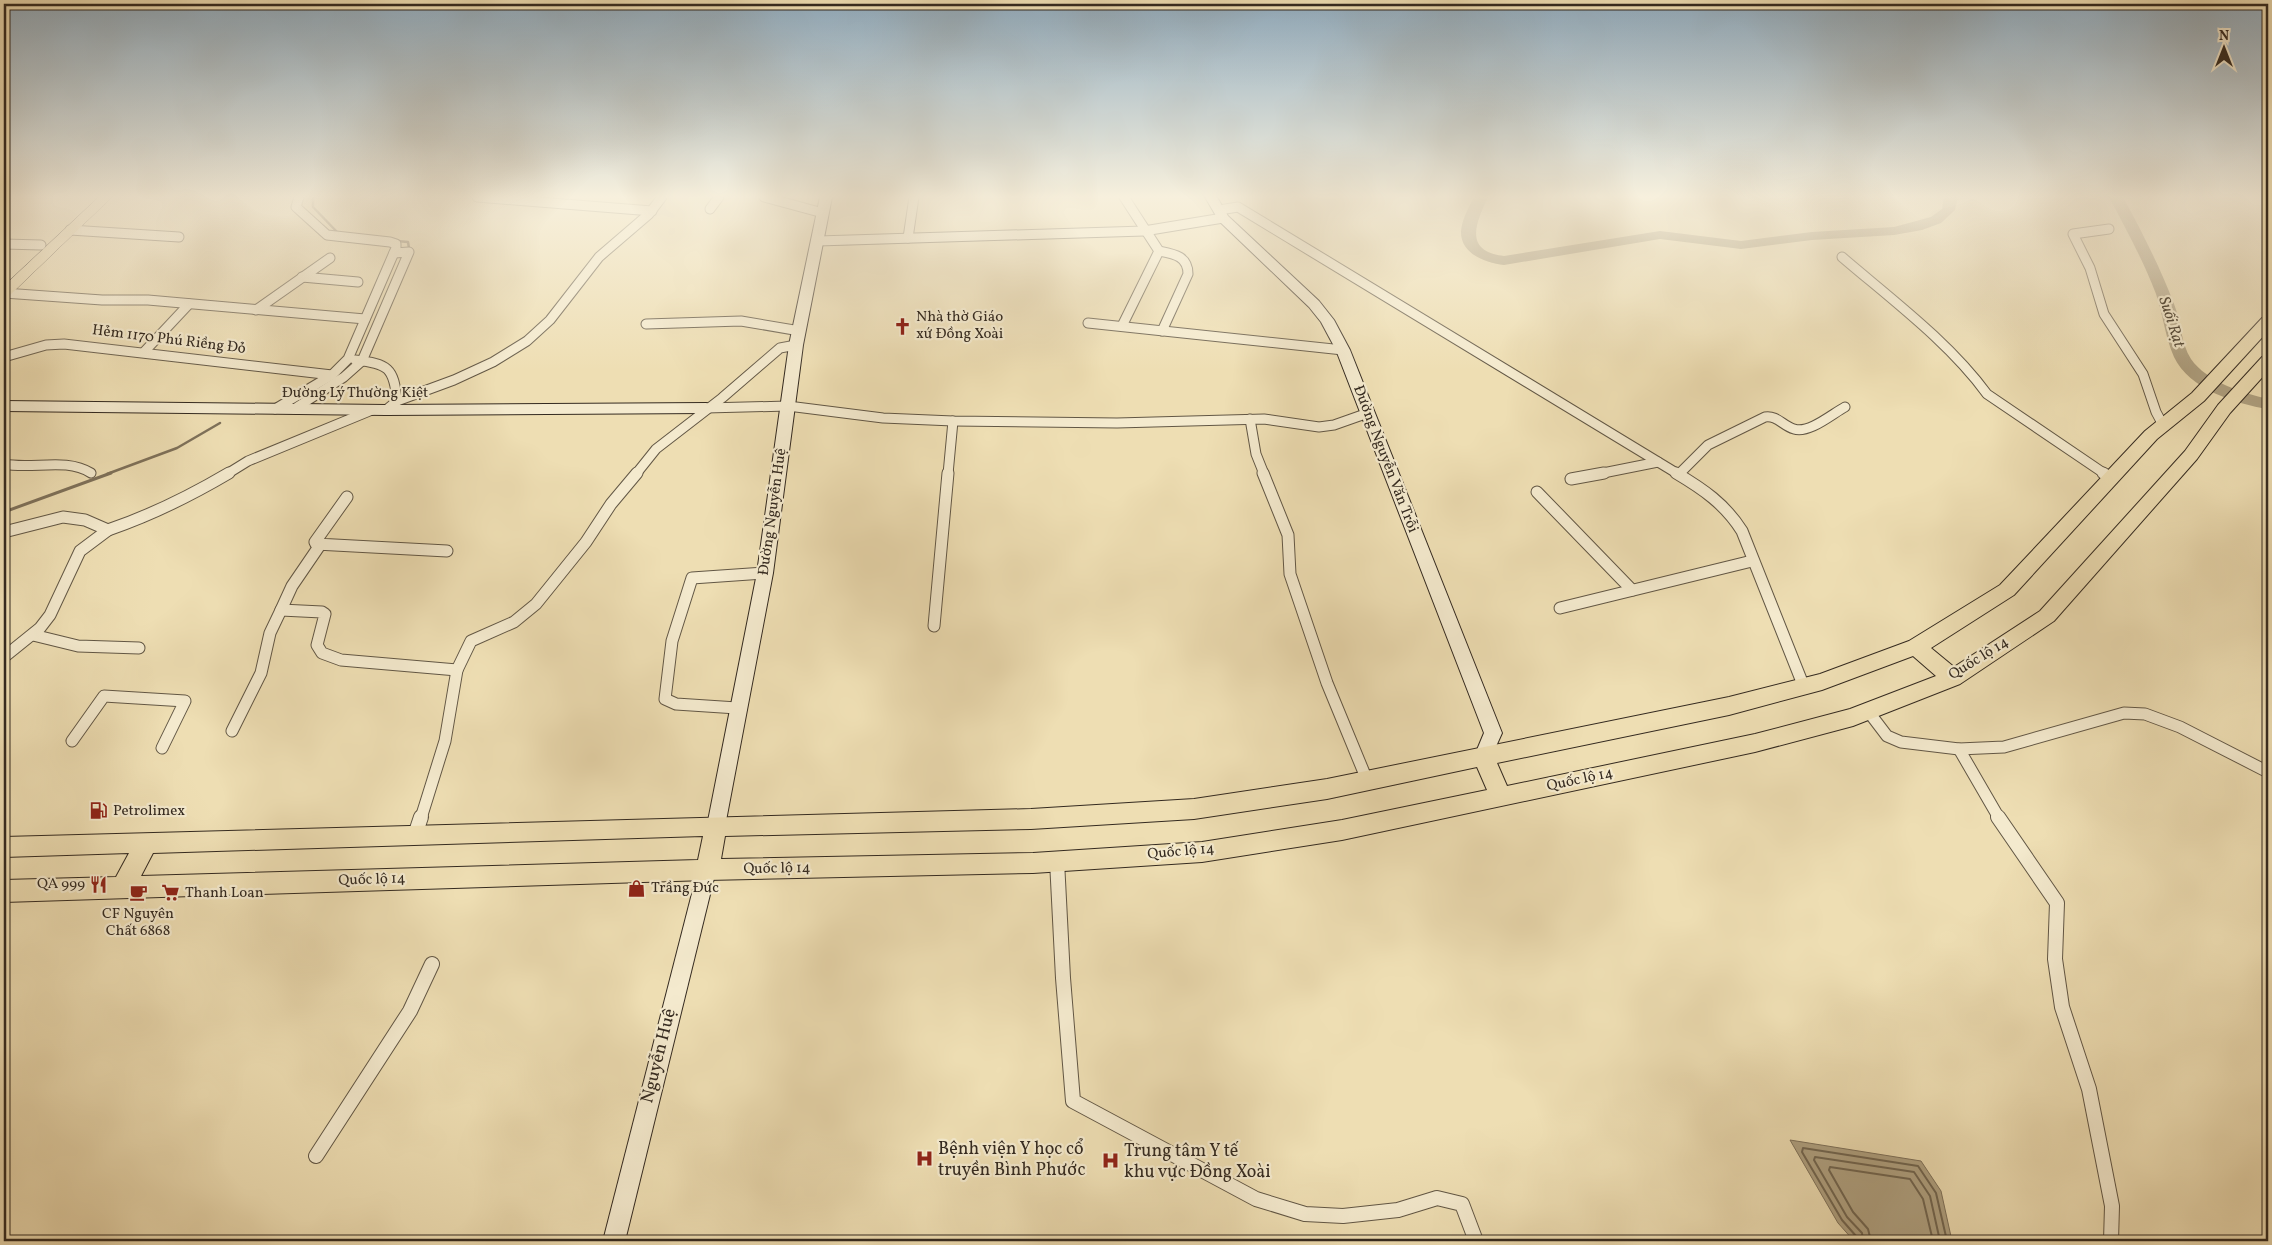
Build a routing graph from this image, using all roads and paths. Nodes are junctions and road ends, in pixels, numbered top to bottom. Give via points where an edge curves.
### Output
1 (30, 255) edge
2 (44, 255) edge
3 (393, 255) edge
4 (408, 255) edge
5 (601, 255) edge
6 (815, 255) edge
7 (1157, 255) edge
8 (1177, 255) edge
9 (1263, 255) edge
10 (1317, 255) edge
11 (2084, 255) edge
12 (1842, 257) dead end
13 (330, 258) dead end
14 (302, 277) junction
15 (4, 280) edge
16 (358, 282) dead end
17 (4, 293) edge
18 (189, 304) junction
19 (256, 310) junction
20 (365, 319) junction
21 (2268, 322) edge
22 (1088, 323) dead end
23 (646, 324) dead end
24 (1122, 326) junction
25 (1162, 331) junction
26 (798, 338) junction
27 (1343, 350) junction
28 (144, 352) junction
29 (4, 358) edge
30 (348, 359) junction
31 (362, 360) junction
32 (2268, 361) edge
33 (332, 375) junction
34 (4, 406) edge
35 (788, 406) junction
36 (385, 407) junction
37 (1845, 407) dead end
38 (706, 408) junction
39 (274, 409) junction
40 (294, 409) junction
41 (1368, 413) junction
42 (1250, 419) junction
43 (952, 421) junction
44 (2164, 425) junction
45 (1658, 462) junction
46 (4, 464) edge
47 (91, 473) dead end
48 (1680, 473) junction
49 (2111, 478) junction
50 (1571, 479) dead end
51 (1537, 492) dead end
52 (347, 497) dead end
53 (108, 530) junction
54 (4, 532) edge
55 (320, 545) junction
56 (447, 551) dead end
57 (1752, 561) junction
58 (765, 573) junction
59 (1632, 590) junction
60 (1560, 608) dead end
61 (281, 610) junction
62 (934, 626) dead end
63 (33, 635) junction
64 (1916, 646) junction
65 (139, 648) dead end
66 (4, 657) edge
67 (457, 670) junction
68 (1953, 678) junction
69 (1804, 687) junction
70 (737, 708) junction
71 (1868, 711) junction
72 (232, 731) dead end
73 (72, 741) dead end
74 (162, 748) dead end
75 (1959, 749) junction
76 (1483, 757) junction
77 (2268, 772) edge
78 (1367, 780) junction
79 (1501, 796) junction
80 (716, 826) junction
81 (415, 835) junction
82 (146, 842) junction
83 (4, 846) edge
84 (1057, 861) junction
85 (707, 870) junction
86 (122, 888) junction
87 (4, 891) edge
88 (432, 964) dead end
89 (316, 1156) dead end
90 (614, 1241) edge
91 (1476, 1241) edge
92 (2111, 1241) edge

1 - 15 main road
2 - 17 main road
3 - 20 street
4 - 31 street
5 - 36 street via 547,322 517,348 472,371
6 - 26 street, Đường Nguyễn Huệ
7 - 24 street
8 - 25 street via 1188,262 1188,274
9 - 27 street, Đường Nguyễn Văn Trỗi via 1314,304
10 - 45 street
11 - 44 street via 2104,314 2143,374
12 - 49 street via 1910,315 1973,375 1987,394
13 - 14 street
14 - 16 street
14 - 19 street
17 - 18 street
18 - 19 street
18 - 28 street
19 - 20 street
20 - 30 street
21 - 44 highway via 2198,397
22 - 24 street
23 - 26 street via 741,321
24 - 25 street
25 - 27 street
26 - 35 street, Đường Nguyễn Huệ
26 - 38 street via 780,348
27 - 41 street, Đường Nguyễn Văn Trỗi
28 - 29 street, Hẻm 1170 Phú Riềng Đỏ via 54,344
28 - 33 street, Hẻm 1170 Phú Riềng Đỏ
30 - 31 street
30 - 33 street
31 - 36 street via 392,371 396,379
31 - 40 street via 344,377
32 - 68 highway, Quốc lộ 14 via 2224,409 2191,455 2048,616
33 - 39 street
34 - 39 street, Đường Lý Thường Kiệt
35 - 38 street
35 - 43 street via 883,418
35 - 58 street, Đường Nguyễn Huệ
36 - 38 street, Đường Lý Thường Kiệt
36 - 40 street, Đường Lý Thường Kiệt
36 - 53 street via 248,461 185,499
37 - 48 street via 1808,428 1796,430 1771,416 1765,417 1708,445
38 - 67 street via 656,449 536,604 514,622 471,641
39 - 40 street, Đường Lý Thường Kiệt
41 - 42 street via 1319,427
41 - 76 street, Đường Nguyễn Văn Trỗi via 1493,733
42 - 43 street via 1117,423
42 - 78 street via 1256,454 1288,535 1290,574 1327,683
43 - 62 street
44 - 49 highway
45 - 48 street
45 - 50 street
46 - 47 street via 25,468 78,465
48 - 57 street via 1723,504 1737,522
49 - 64 highway via 2006,590
51 - 59 street
52 - 55 street via 316,542
53 - 54 street via 63,516
53 - 63 street via 80,551 50,615
55 - 56 street
55 - 61 street via 292,586
57 - 59 street
57 - 69 street
58 - 70 street, Đường Nguyễn Huệ
58 - 70 street via 692,578 672,641 665,699 676,704
59 - 60 street
61 - 67 street via 325,614 317,645 330,658
61 - 72 street via 270,633 261,673
63 - 65 street via 78,646
63 - 66 street
64 - 68 highway
64 - 69 highway
67 - 81 street via 445,741
68 - 71 highway, Quốc lộ 14
69 - 76 highway via 1729,706
70 - 80 street, Đường Nguyễn Huệ
71 - 75 street via 1887,736 1901,742
71 - 79 highway, Quốc lộ 14 via 1755,743
73 - 74 street via 104,696 185,701
75 - 77 street via 2004,747 2132,712 2166,722
75 - 92 street via 2001,822 2057,903 2055,959 2062,1007 2089,1089 2112,1206
76 - 78 highway
76 - 79 highway
78 - 80 highway via 1194,809 1032,819
79 - 84 highway, Quốc lộ 14 via 1342,830 1202,852
80 - 81 highway
80 - 85 highway
81 - 82 highway
82 - 83 highway
82 - 86 highway
84 - 85 highway, Quốc lộ 14
84 - 91 street via 1073,1101 1256,1199 1305,1214 1342,1216 1398,1210 1437,1198 1462,1204
85 - 86 highway, Quốc lộ 14
85 - 90 street, Nguyễn Huệ
86 - 87 highway, Quốc lộ 14
88 - 89 street via 410,1011

